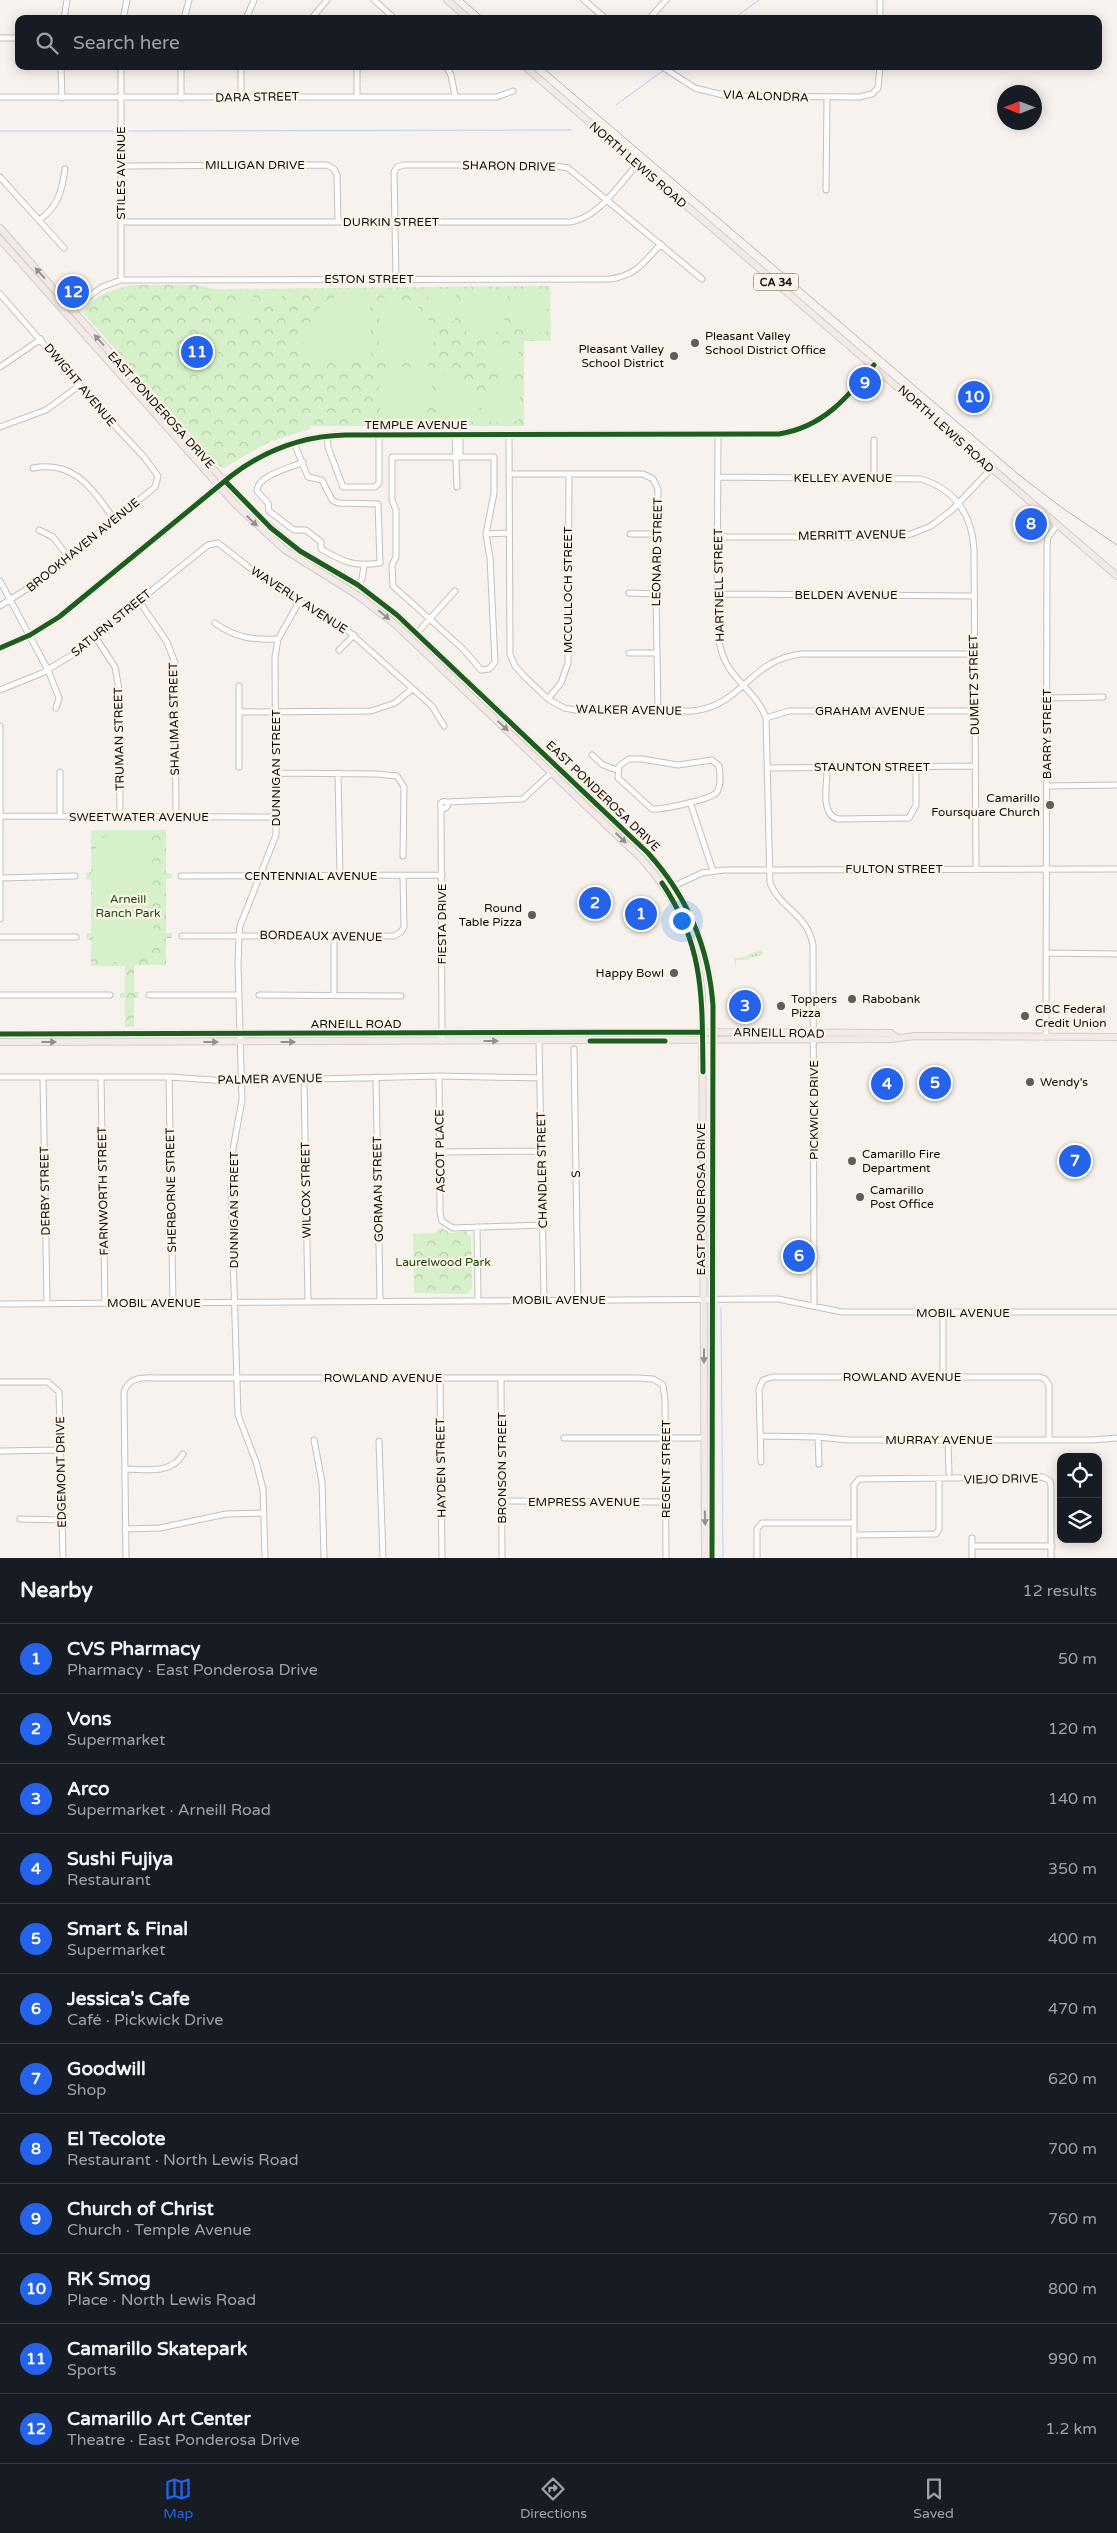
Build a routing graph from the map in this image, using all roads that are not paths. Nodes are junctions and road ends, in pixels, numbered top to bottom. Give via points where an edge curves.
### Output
1 (67, 0) edge
2 (127, 0) edge
3 (189, 0) edge
4 (254, 0) edge
5 (327, 0) edge
6 (374, 0) edge
7 (447, 0) edge
8 (584, 0) edge
9 (666, 0) edge
10 (880, 0) edge
11 (65, 15) edge
12 (124, 15) edge
13 (185, 15) edge
14 (248, 15) edge
15 (314, 15) edge
16 (391, 15) edge
17 (464, 15) edge
18 (601, 15) edge
19 (653, 15) edge
20 (880, 15) edge
21 (0, 38) edge
22 (15, 38) edge
23 (62, 70) edge
24 (121, 70) edge
25 (180, 70) edge
26 (241, 70) edge
27 (357, 70) edge
28 (448, 70) edge
29 (529, 70) edge
30 (667, 70) edge
31 (879, 70) edge
32 (513, 91) dead end
33 (357, 96) junction
34 (456, 96) junction
35 (0, 97) edge
36 (62, 98) junction
37 (122, 98) junction
38 (181, 98) junction
39 (241, 98) junction
40 (827, 98) junction
41 (637, 165) junction
42 (121, 166) junction
43 (65, 169) dead end
44 (0, 177) edge
45 (826, 190) dead end
46 (607, 198) junction
47 (39, 220) junction
48 (121, 222) junction
49 (338, 222) junction
50 (396, 222) junction
51 (0, 228) edge
52 (0, 240) edge
53 (661, 244) junction
54 (64, 248) dead end
55 (396, 279) junction
56 (702, 279) dead end
57 (121, 280) junction
58 (0, 295) edge
59 (72, 309) junction
60 (66, 314) junction
61 (41, 339) junction
62 (874, 365) junction
63 (0, 366) edge
64 (80, 385) junction
65 (0, 427) edge
66 (379, 435) junction
67 (457, 435) junction
68 (509, 435) junction
69 (328, 436) junction
70 (718, 436) junction
71 (874, 440) dead end
72 (294, 443) junction
73 (457, 457) junction
74 (303, 462) junction
75 (33, 468) dead end
76 (991, 469) junction
77 (509, 474) junction
78 (569, 475) junction
79 (158, 476) joint
80 (719, 476) junction
81 (874, 477) junction
82 (225, 481) junction
83 (219, 486) junction
84 (457, 487) dead end
85 (959, 504) junction
86 (115, 520) junction
87 (1057, 525) junction
88 (39, 530) dead end
89 (509, 533) junction
90 (486, 534) junction
91 (630, 534) dead end
92 (656, 534) junction
93 (718, 537) junction
94 (214, 543) joint
95 (69, 558) junction
96 (364, 566) junction
97 (1117, 576) edge
98 (0, 581) edge
99 (358, 585) junction
100 (455, 591) dead end
101 (629, 593) dead end
102 (656, 594) junction
103 (718, 594) junction
104 (973, 596) junction
105 (11, 601) junction
106 (139, 601) junction
107 (299, 602) junction
108 (0, 606) edge
109 (429, 619) junction
110 (216, 623) dead end
111 (417, 633) junction
112 (30, 635) junction
113 (354, 635) junction
114 (96, 638) junction
115 (278, 639) junction
116 (0, 648) edge
117 (339, 650) dead end
118 (629, 653) dead end
119 (656, 653) junction
120 (974, 654) junction
121 (48, 670) junction
122 (744, 685) junction
123 (239, 686) dead end
124 (412, 689) junction
125 (0, 690) edge
126 (1103, 697) dead end
127 (1047, 698) junction
128 (548, 699) junction
129 (56, 708) dead end
130 (276, 711) junction
131 (974, 711) junction
132 (239, 712) junction
133 (658, 712) junction
134 (766, 718) junction
135 (0, 726) edge
136 (444, 726) dead end
137 (592, 755) dead end
138 (975, 766) junction
139 (239, 767) dead end
140 (827, 767) junction
141 (916, 767) junction
142 (768, 768) junction
143 (1, 770) edge
144 (617, 770) junction
145 (60, 772) dead end
146 (552, 772) junction
147 (276, 773) junction
148 (338, 773) junction
149 (1117, 785) edge
150 (1048, 786) junction
151 (690, 802) junction
152 (2, 816) junction
153 (60, 816) junction
154 (120, 817) junction
155 (176, 817) junction
156 (276, 818) junction
157 (403, 856) dead end
158 (976, 869) junction
159 (1117, 869) edge
160 (769, 870) junction
161 (1047, 870) junction
162 (713, 871) junction
163 (442, 875) junction
164 (75, 876) dead end
165 (181, 876) dead end
166 (260, 876) junction
167 (340, 876) junction
168 (403, 876) junction
169 (1, 878) edge
170 (674, 886) junction
171 (0, 919) edge
172 (684, 922) junction
173 (239, 935) junction
174 (182, 936) dead end
175 (334, 936) junction
176 (698, 936) junction
177 (0, 937) edge
178 (76, 937) dead end
179 (1047, 953) junction
180 (1117, 954) edge
181 (0, 995) edge
182 (110, 995) dead end
183 (149, 995) dead end
184 (238, 995) junction
185 (259, 995) dead end
186 (334, 995) junction
187 (401, 996) dead end
188 (702, 1032) junction
189 (712, 1032) junction
190 (0, 1034) edge
191 (239, 1034) junction
192 (442, 1034) junction
193 (813, 1037) junction
194 (1046, 1037) junction
195 (1117, 1037) edge
196 (702, 1040) junction
197 (712, 1040) junction
198 (442, 1041) junction
199 (540, 1041) junction
200 (0, 1042) edge
201 (240, 1042) junction
202 (574, 1049) dead end
203 (439, 1076) junction
204 (0, 1077) edge
205 (169, 1077) junction
206 (376, 1077) junction
207 (43, 1078) junction
208 (101, 1078) junction
209 (540, 1078) junction
210 (304, 1079) junction
211 (241, 1080) junction
212 (542, 1151) junction
213 (440, 1152) junction
214 (543, 1225) junction
215 (477, 1226) junction
216 (380, 1300) junction
217 (478, 1300) junction
218 (544, 1300) junction
219 (578, 1300) junction
220 (708, 1300) junction
221 (308, 1302) junction
222 (105, 1303) junction
223 (235, 1303) junction
224 (0, 1304) edge
225 (47, 1304) junction
226 (172, 1304) junction
227 (814, 1306) junction
228 (1117, 1312) edge
229 (943, 1313) junction
230 (943, 1377) junction
231 (236, 1378) junction
232 (501, 1378) junction
233 (440, 1379) junction
234 (0, 1382) edge
235 (660, 1382) joint
236 (761, 1436) junction
237 (818, 1437) junction
238 (564, 1438) dead end
239 (666, 1438) junction
240 (704, 1438) junction
241 (1117, 1438) edge
242 (314, 1440) dead end
243 (948, 1440) junction
244 (1049, 1440) junction
245 (379, 1441) dead end
246 (61, 1450) junction
247 (0, 1451) edge
248 (183, 1454) dead end
249 (761, 1462) dead end
250 (819, 1464) dead end
251 (125, 1469) junction
252 (949, 1473) dead end
253 (939, 1480) junction
254 (502, 1501) junction
255 (666, 1502) junction
256 (264, 1513) junction
257 (20, 1519) dead end
258 (62, 1520) junction
259 (854, 1523) junction
260 (125, 1529) junction
261 (854, 1535) junction
262 (972, 1538) dead end
263 (972, 1546) junction
264 (1052, 1546) junction
265 (63, 1558) edge
266 (126, 1558) edge
267 (265, 1558) edge
268 (324, 1558) edge
269 (383, 1558) edge
270 (442, 1558) edge
271 (502, 1558) edge
272 (666, 1558) edge
273 (705, 1558) edge
274 (712, 1558) edge
275 (757, 1558) edge
276 (854, 1558) edge
277 (972, 1558) edge
278 (1052, 1558) edge

1 - 11 street
2 - 12 street
3 - 13 street
4 - 14 street
5 - 15 street
6 - 16 street
7 - 17 main road
8 - 18 street
9 - 19 street
10 - 20 street
21 - 22 street
23 - 36 street
24 - 37 street, STILES AVENUE
25 - 38 street
26 - 39 street
27 - 33 street
28 - 34 street
29 - 41 main road, NORTH LEWIS ROAD / CA 34
30 - 40 street, VIA ALONDRA via 679,80 708,93 741,97
31 - 40 street, VIA ALONDRA via 876,90 868,96
32 - 34 street, DARA STREET via 497,97
33 - 34 street, DARA STREET
33 - 39 street, DARA STREET
35 - 36 street, DARA STREET
36 - 37 street, DARA STREET
37 - 38 street, DARA STREET
37 - 42 street, STILES AVENUE
38 - 39 street, DARA STREET
40 - 45 street
41 - 46 street, DURKIN STREET
41 - 62 main road, NORTH LEWIS ROAD / CA 34
42 - 48 street, STILES AVENUE
42 - 49 street, MILLIGAN DRIVE via 327,165 338,176
43 - 47 street via 57,202
44 - 47 street
46 - 50 street, DURKIN STREET via 587,217 570,222
46 - 50 street, SHARON DRIVE via 576,173 560,166 404,165 394,172
46 - 53 street, SHARON DRIVE
47 - 54 street
48 - 49 street, DURKIN STREET
48 - 57 street, STILES AVENUE
49 - 50 street, DURKIN STREET
50 - 55 street
59 -> 51 main road, EAST PONDEROSA DRIVE
52 - 60 main road, EAST PONDEROSA DRIVE
53 - 55 street, ESTON STREET via 633,273 620,278
53 - 56 street, SHARON DRIVE
55 - 57 street, ESTON STREET
57 - 59 street, ESTON STREET via 102,287
58 - 61 street, DWIGHT AVENUE
59 - 60 main road
82 -> 59 main road, EAST PONDEROSA DRIVE
60 - 83 main road, EAST PONDEROSA DRIVE
61 - 63 street
61 - 64 street, DWIGHT AVENUE
62 - 70 main road, TEMPLE AVENUE via 840,405 810,426 779,434
62 - 76 main road, NORTH LEWIS ROAD / CA 34
64 - 65 street via 46,410
64 - 79 street, DWIGHT AVENUE
66 - 67 main road, TEMPLE AVENUE
66 - 69 main road, TEMPLE AVENUE
66 - 69 street via 379,483 375,487 342,487 328,447
67 - 68 main road, TEMPLE AVENUE
67 - 73 street via 460,452
68 - 70 main road, TEMPLE AVENUE
68 - 77 street, WALKER AVENUE
69 - 72 main road, TEMPLE AVENUE
70 - 80 street, HARTNELL STREET
71 - 81 street
72 - 74 street
72 - 82 main road, TEMPLE AVENUE via 254,460
73 - 84 street
73 - 90 street via 494,457 494,493
73 - 109 street via 392,457 392,500 396,510 393,586
74 - 96 street via 308,477 322,480 332,500 380,506 380,563
74 - 96 street via 266,478 258,485 257,491 268,503 269,511 294,530 306,530 321,542 321,549 346,563
75 - 86 street via 52,466 73,473
76 - 85 street, MERRITT AVENUE
76 - 87 main road, NORTH LEWIS ROAD / CA 34
77 - 78 street, LEONARD STREET
77 - 89 street, WALKER AVENUE
78 - 92 street, LEONARD STREET via 643,474 651,477 658,489
78 - 128 street, MCCULLOCH STREET via 568,663 561,683
79 - 86 street, BROOKHAVEN AVENUE via 155,487
80 - 81 street, KELLEY AVENUE
80 - 93 street, HARTNELL STREET
81 - 85 street, KELLEY AVENUE via 928,481 944,489
82 - 83 main road, TEMPLE AVENUE
82 - 99 main road, EAST PONDEROSA DRIVE via 271,528 300,551
83 - 112 main road, TEMPLE AVENUE via 70,608
83 -> 146 main road, EAST PONDEROSA DRIVE via 285,550 382,613
85 - 93 street, MERRITT AVENUE via 930,526 902,536
85 - 104 street, DUMETZ STREET via 972,531
86 - 95 street, BROOKHAVEN AVENUE
87 - 97 main road, NORTH LEWIS ROAD / CA 34
87 - 127 street, BARRY STREET via 1047,545
88 - 95 street via 50,535
89 - 90 street
89 - 128 street, WALKER AVENUE via 510,654 515,666
90 - 109 street via 495,662 481,670
91 - 92 street
92 - 102 street, LEONARD STREET
93 - 103 street, HARTNELL STREET
94 - 106 street, SATURN STREET
94 - 107 street, WAVERLY AVENUE via 224,546 256,574
95 - 105 street, BROOKHAVEN AVENUE
96 - 99 street
98 - 105 street
99 - 111 main road, EAST PONDEROSA DRIVE
100 - 109 street
101 - 102 street
102 - 119 street, LEONARD STREET
103 - 104 street, BELDEN AVENUE
103 - 122 street, HARTNELL STREET via 720,647 728,667
104 - 120 street, DUMETZ STREET
105 - 108 street, BROOKHAVEN AVENUE
105 - 112 street
106 - 114 street, SATURN STREET
106 - 155 street, SHALIMAR STREET via 168,642 175,663
107 - 113 street, WAVERLY AVENUE
107 - 115 street, DUNNIGAN STREET
109 - 111 street
110 - 115 street via 247,638
111 - 170 main road, EAST PONDEROSA DRIVE via 648,853
112 - 116 main road, TEMPLE AVENUE
112 - 121 street
113 - 117 street
113 - 124 street, WAVERLY AVENUE
114 - 121 street, SATURN STREET
114 - 154 street, TRUMAN STREET via 115,667 119,683
115 - 130 street, DUNNIGAN STREET
118 - 119 street
119 - 133 street, LEONARD STREET
120 - 122 street, WALKER AVENUE via 795,654 768,663
120 - 131 street, DUMETZ STREET
121 - 125 street, SATURN STREET
121 - 129 street via 59,698
122 - 133 street, WALKER AVENUE via 725,701 710,708
122 - 134 street, HARTNELL STREET via 758,700
123 - 132 street
124 - 130 street via 395,703 378,710
124 - 136 street, WAVERLY AVENUE via 437,712
126 - 127 street
127 - 150 street, BARRY STREET
128 - 133 street, WALKER AVENUE via 564,708 581,711
130 - 132 street
130 - 147 street, DUNNIGAN STREET
131 - 134 street, GRAHAM AVENUE via 789,711
131 - 138 street, DUMETZ STREET
132 - 139 street
134 - 142 street, HARTNELL STREET
135 - 143 street
137 - 144 street via 603,765
138 - 141 street, STAUNTON STREET
138 - 158 street, DUMETZ STREET
140 - 141 street, STAUNTON STREET
140 - 141 street via 827,810 838,820 909,818 916,805
140 - 142 street, STAUNTON STREET
142 - 160 street, HARTNELL STREET
143 - 152 street
144 - 151 street via 621,782 652,809
144 - 151 street via 629,759 678,765 715,761 719,766 718,790
145 - 153 street
146 - 163 street, FIESTA DRIVE via 523,800 446,802 446,807 441,807
146 -> 172 main road, EAST PONDEROSA DRIVE via 642,859 667,891
147 - 148 street
147 - 156 street, DUNNIGAN STREET
148 - 157 street via 393,775 400,779 404,787
148 - 167 street
149 - 150 street
150 - 161 street, BARRY STREET
151 - 162 street
152 - 153 street, SWEETWATER AVENUE
152 - 169 street
153 - 154 street, SWEETWATER AVENUE
154 - 155 street, SWEETWATER AVENUE
155 - 156 street, SWEETWATER AVENUE
156 - 166 street, DUNNIGAN STREET via 274,844
158 - 160 street, FULTON STREET
158 - 161 street, FULTON STREET
159 - 161 street, FULTON STREET
160 - 162 street, FULTON STREET
160 - 193 street, PICKWICK DRIVE via 770,883 776,895 803,920 811,936
161 - 179 street, BARRY STREET
162 - 170 street, FULTON STREET
163 - 168 street, CENTENNIAL AVENUE
163 - 192 street, FIESTA DRIVE
164 - 169 street
165 - 166 street, CENTENNIAL AVENUE
166 - 167 street, CENTENNIAL AVENUE
166 - 173 street, DUNNIGAN STREET
167 - 168 street, CENTENNIAL AVENUE
168 - 175 street, BORDEAUX AVENUE via 404,923 398,934 388,937
169 - 171 street
170 - 176 main road, EAST PONDEROSA DRIVE
172 - 176 main road via 691,925
172 - 188 main road, EAST PONDEROSA DRIVE via 700,976
173 - 174 street, BORDEAUX AVENUE
173 - 175 street, BORDEAUX AVENUE
173 - 184 street, DUNNIGAN STREET
175 - 186 street
176 - 189 main road, EAST PONDEROSA DRIVE via 710,975
177 - 178 street
179 - 180 street
179 - 194 street, BARRY STREET
181 - 182 street
183 - 184 street
184 - 191 street, DUNNIGAN STREET
185 - 186 street
186 - 187 street
188 - 189 main road, ARNEILL ROAD
188 - 192 main road, ARNEILL ROAD
188 - 196 main road, EAST PONDEROSA DRIVE
189 - 193 main road, ARNEILL ROAD
189 - 197 main road, EAST PONDEROSA DRIVE
190 - 191 main road, ARNEILL ROAD
191 - 192 main road, ARNEILL ROAD
191 - 201 street, DUNNIGAN STREET
192 - 198 street, FIESTA DRIVE
193 - 194 main road, ARNEILL ROAD via 891,1033 896,1037
193 - 197 main road, ARNEILL ROAD
193 - 227 street, PICKWICK DRIVE
194 - 195 main road, ARNEILL ROAD
196 - 197 main road, ARNEILL ROAD
196 - 199 main road, ARNEILL ROAD
196 - 220 main road, EAST PONDEROSA DRIVE
197 - 220 main road, EAST PONDEROSA DRIVE
198 -> 199 main road, ARNEILL ROAD
201 -> 198 main road, ARNEILL ROAD
199 - 209 street, CHANDLER STREET
200 -> 201 main road, ARNEILL ROAD
201 - 211 street, DUNNIGAN STREET
202 - 219 street, S
203 - 206 street, PALMER AVENUE
203 - 209 street, PALMER AVENUE
203 - 213 street, ASCOT PLACE
204 - 207 street, PALMER AVENUE
205 - 208 street, PALMER AVENUE
205 - 211 street, PALMER AVENUE
205 - 226 street, SHERBORNE STREET
206 - 210 street, PALMER AVENUE
206 - 216 street, GORMAN STREET
207 - 208 street, PALMER AVENUE
207 - 225 street, DERBY STREET
208 - 222 street, FARNWORTH STREET
209 - 212 street, CHANDLER STREET
210 - 211 street, PALMER AVENUE
210 - 221 street, WILCOX STREET
211 - 223 street, DUNNIGAN STREET via 241,1110 233,1149 231,1190
212 - 213 street
212 - 214 street, CHANDLER STREET
213 - 215 street, ASCOT PLACE via 440,1213 445,1225 454,1228
214 - 215 street
214 - 218 street, CHANDLER STREET
215 - 217 street
216 - 217 street, MOBIL AVENUE
216 - 221 street, MOBIL AVENUE
217 - 218 street, MOBIL AVENUE
218 - 219 street, MOBIL AVENUE
219 - 220 street, MOBIL AVENUE
220 - 227 street, MOBIL AVENUE via 778,1299
220 -> 240 main road, EAST PONDEROSA DRIVE
220 - 274 main road, EAST PONDEROSA DRIVE
221 - 223 street, MOBIL AVENUE
222 - 225 street, MOBIL AVENUE
222 - 226 street, MOBIL AVENUE
223 - 226 street, MOBIL AVENUE
223 - 231 street, DUNNIGAN STREET
224 - 225 street, MOBIL AVENUE
227 - 229 street, MOBIL AVENUE via 842,1312
228 - 229 street, MOBIL AVENUE
229 - 230 street
230 - 236 street, ROWLAND AVENUE via 772,1377 759,1389
230 - 244 street, ROWLAND AVENUE via 1045,1379 1049,1389
231 - 233 street, ROWLAND AVENUE
231 - 251 street, ROWLAND AVENUE via 135,1379 125,1389
231 - 256 street, DUNNIGAN STREET via 238,1415 261,1476
232 - 233 street, ROWLAND AVENUE
232 - 235 street, ROWLAND AVENUE via 637,1378
232 - 254 street, BRONSON STREET
233 - 270 street, HAYDEN STREET
234 - 246 street, EDGEMONT DRIVE via 48,1382 56,1387 60,1394
235 - 239 street, REGENT STREET via 664,1389
236 - 237 street, MURRAY AVENUE
236 - 249 street
237 - 243 street, MURRAY AVENUE
237 - 250 street
238 - 239 street
239 - 240 street
239 - 255 street, REGENT STREET
240 -> 273 main road, EAST PONDEROSA DRIVE
241 - 244 street, MURRAY AVENUE
242 - 268 street via 322,1482
243 - 244 street, MURRAY AVENUE
243 - 252 street
245 - 269 street
246 - 247 street
246 - 258 street, EDGEMONT DRIVE
248 - 251 street via 177,1463 167,1468
251 - 260 street
253 - 259 street via 857,1480 854,1485
253 - 261 street via 939,1529 936,1534
253 - 264 street, VIEJO DRIVE via 1048,1480 1052,1486
254 - 255 street, EMPRESS AVENUE
254 - 271 street, BRONSON STREET
255 - 272 street, REGENT STREET
256 - 260 street via 226,1514 160,1528
256 - 267 street, DUNNIGAN STREET
257 - 258 street
258 - 265 street, EDGEMONT DRIVE
259 - 261 street
259 - 275 street via 760,1524 757,1529
260 - 266 street
261 - 276 street
262 - 263 street
263 - 264 street
263 - 277 street
264 - 278 street

